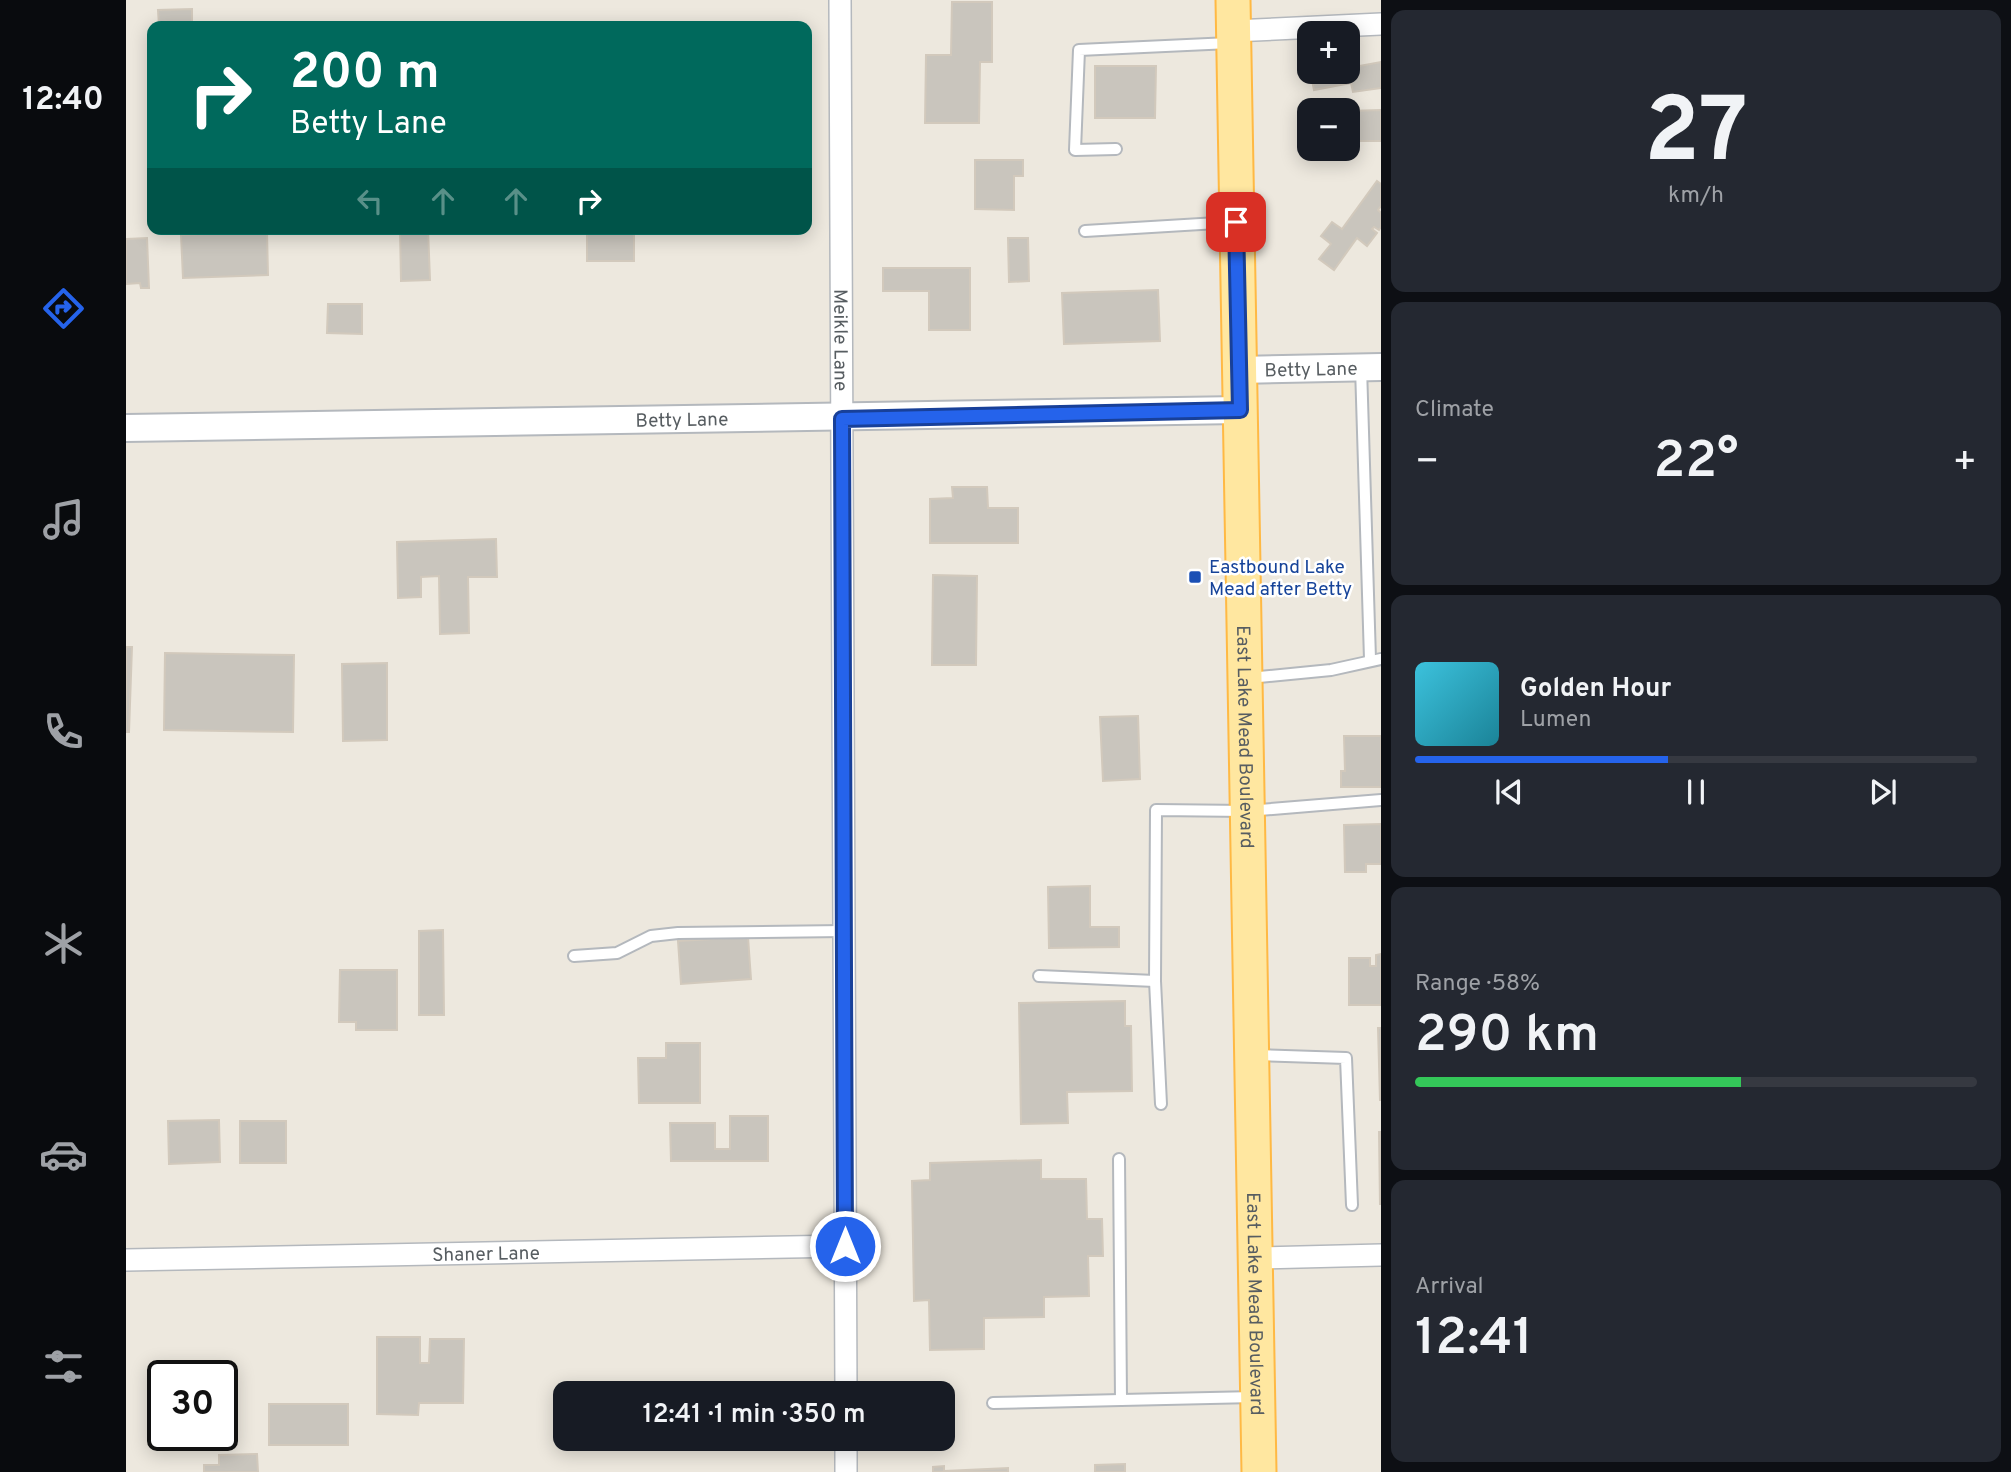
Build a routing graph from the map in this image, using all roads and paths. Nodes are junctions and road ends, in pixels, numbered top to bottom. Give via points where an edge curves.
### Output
1 (840, 0) edge
2 (1233, 24) edge
3 (1381, 24) edge
4 (1116, 149) dead end
5 (1236, 222) junction
6 (1085, 231) dead end
7 (1371, 367) edge
8 (1239, 370) junction
9 (1240, 410) junction
10 (842, 419) junction
11 (126, 428) edge
12 (1376, 659) edge
13 (1244, 678) junction
14 (1381, 800) edge
15 (1247, 811) junction
16 (844, 931) junction
17 (574, 956) dead end
18 (1039, 976) dead end
19 (1155, 981) junction
20 (1251, 1055) junction
21 (1161, 1104) dead end
22 (1119, 1159) dead end
23 (1352, 1205) dead end
24 (845, 1246) junction
25 (1381, 1255) edge
26 (1255, 1258) junction
27 (126, 1260) edge
28 (846, 1381) edge
29 (1257, 1397) junction
30 (1121, 1400) junction
31 (993, 1403) dead end
32 (846, 1451) edge
33 (846, 1472) edge
34 (1259, 1472) edge

1 - 10 street, Meikle Lane
2 - 3 street
2 - 4 lane via 1079,50 1075,150
2 - 5 main road, East Lake Mead Boulevard
5 - 6 lane
5 - 8 main road, East Lake Mead Boulevard
7 - 8 street, Betty Lane
7 - 12 lane
8 - 9 main road, East Lake Mead Boulevard
9 - 10 street, Betty Lane
9 - 13 main road, East Lake Mead Boulevard
10 - 11 street, Betty Lane
10 - 16 street, Meikle Lane
12 - 13 lane via 1331,670
13 - 15 main road, East Lake Mead Boulevard
14 - 15 lane
15 - 19 lane via 1156,810
15 - 20 main road, East Lake Mead Boulevard
16 - 17 lane via 678,933 651,936 617,953
16 - 24 street, Meikle Lane
18 - 19 lane
19 - 21 lane
20 - 23 lane via 1346,1058
20 - 26 main road, East Lake Mead Boulevard
22 - 30 lane
24 - 27 street, Shaner Lane
24 - 28 street, Meikle Lane
25 - 26 street
26 - 29 main road, East Lake Mead Boulevard
29 - 30 lane
29 - 34 main road, East Lake Mead Boulevard
30 - 31 lane
32 - 33 street

